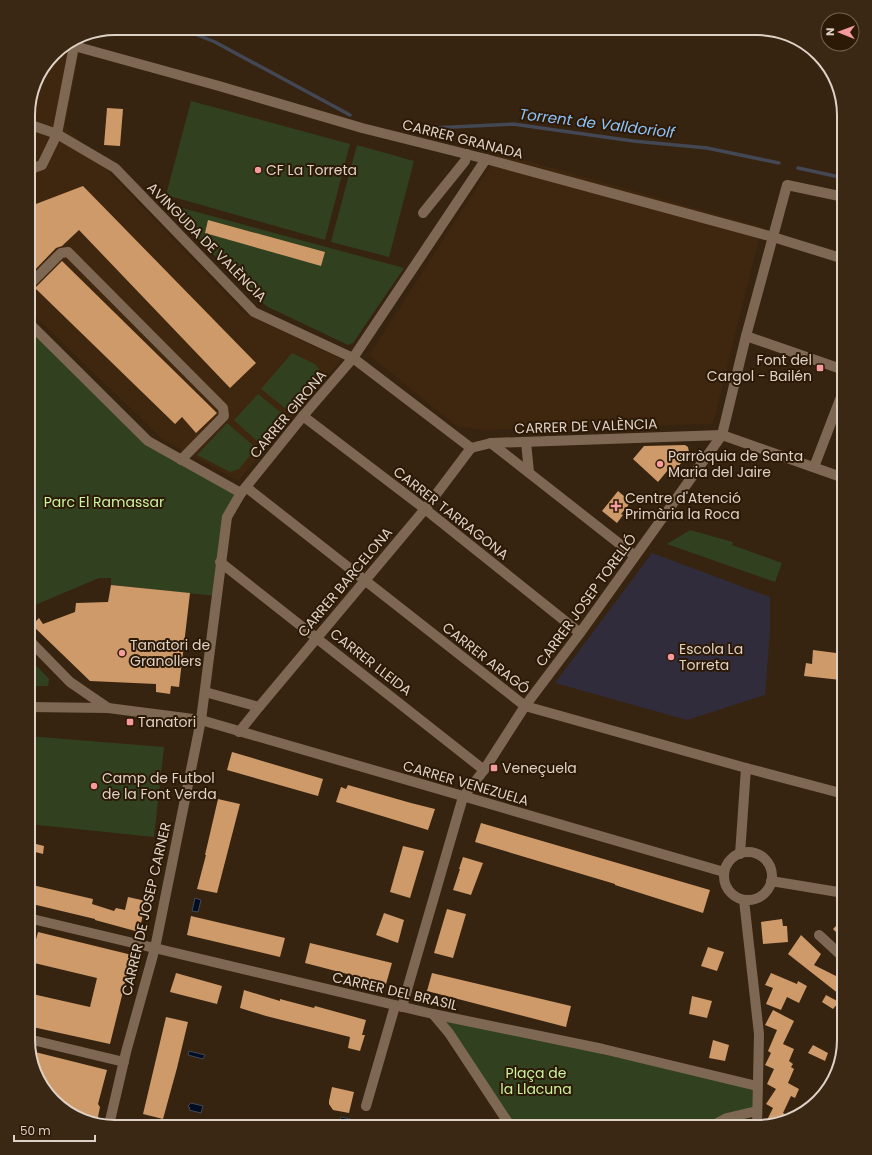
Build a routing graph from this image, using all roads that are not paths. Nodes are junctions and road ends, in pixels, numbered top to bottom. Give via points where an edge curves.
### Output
1 (75, 46) edge
2 (70, 49) edge
3 (35, 126) edge
4 (57, 134) junction
5 (467, 154) junction
6 (486, 159) junction
7 (35, 168) edge
8 (837, 196) edge
9 (423, 213) dead end
10 (773, 237) junction
11 (837, 257) edge
12 (35, 279) edge
13 (35, 329) edge
14 (746, 336) junction
15 (353, 358) junction
16 (837, 368) edge
17 (837, 407) edge
18 (303, 416) junction
19 (722, 435) junction
20 (526, 442) junction
21 (491, 443) junction
22 (471, 448) junction
23 (181, 460) junction
24 (814, 467) junction
25 (529, 472) junction
26 (837, 475) edge
27 (243, 490) junction
28 (425, 509) junction
29 (635, 556) junction
30 (220, 562) junction
31 (365, 581) junction
32 (580, 633) junction
33 (317, 638) junction
34 (35, 647) edge
35 (205, 692) junction
36 (525, 706) junction
37 (35, 707) edge
38 (259, 707) junction
39 (108, 708) junction
40 (201, 720) junction
41 (240, 732) junction
42 (746, 768) junction
43 (484, 770) junction
44 (837, 792) edge
45 (463, 797) junction
46 (740, 854) junction
47 (724, 872) junction
48 (771, 881) junction
49 (837, 892) edge
50 (744, 900) junction
51 (35, 920) edge
52 (819, 935) dead end
53 (155, 948) junction
54 (837, 952) edge
55 (398, 1006) junction
56 (433, 1014) junction
57 (35, 1041) edge
58 (124, 1062) junction
59 (757, 1086) junction
60 (366, 1106) dead end
61 (757, 1111) junction
62 (110, 1120) edge
63 (507, 1120) edge
64 (723, 1120) edge
65 (757, 1120) edge

1 - 5 street, CARRER GRANADA via 362,128
2 - 4 street
3 - 4 street, AVINGUDA DE VALÈNCIA
4 - 7 street via 42,165
4 - 15 street, AVINGUDA DE VALÈNCIA via 115,168 254,312
5 - 6 street, CARRER GRANADA
5 - 9 street via 464,162
6 - 10 street, CARRER GRANADA
6 - 15 street, CARRER GIRONA
8 - 10 street, CARRER JOSEP TORELLÓ via 787,185
10 - 11 street, CARRER GRANADA
10 - 14 street, CARRER JOSEP TORELLÓ
12 - 23 street via 61,253 68,252 223,408 224,416
13 - 23 street, CARRER ARAGÓ via 148,441
14 - 16 street
14 - 19 street, CARRER JOSEP TORELLÓ
15 - 18 street, CARRER GIRONA
15 - 22 street
17 - 24 street
18 - 27 street, CARRER GIRONA
18 - 28 street, CARRER TARRAGONA
19 - 20 street, CARRER DE VALÈNCIA
19 - 24 street, CARRER DE VALÈNCIA
19 - 29 street, CARRER JOSEP TORELLÓ
20 - 21 street, CARRER DE VALÈNCIA
20 - 25 street
21 - 22 street, CARRER DE VALÈNCIA
21 - 25 street
22 - 28 street, CARRER BARCELONA
23 - 27 street, CARRER ARAGÓ
24 - 26 street, CARRER DE VALÈNCIA
25 - 29 street
27 - 30 street, CARRER GIRONA via 227,517
27 - 31 street, CARRER ARAGÓ
28 - 31 street, CARRER BARCELONA
28 - 32 street, CARRER TARRAGONA
29 - 32 street, CARRER JOSEP TORELLÓ
30 - 33 street, CARRER LLEIDA
30 - 35 street, CARRER GIRONA
31 - 33 street, CARRER BARCELONA
31 - 36 street, CARRER ARAGÓ
32 - 36 street, CARRER JOSEP TORELLÓ
33 - 38 street, CARRER BARCELONA
33 - 43 street, CARRER LLEIDA
34 - 39 street via 70,682
35 - 38 street
35 - 40 street, CARRER GIRONA
36 - 42 street, CARRER ARAGÓ
36 - 43 street, CARRER JOSEP TORELLÓ
37 - 39 street, CARRER VENEZUELA
38 - 41 street, CARRER BARCELONA
39 - 40 street, CARRER VENEZUELA
40 - 41 street, CARRER VENEZUELA
40 - 53 street, CARRER DE JOSEP CARNER
41 - 45 street, CARRER VENEZUELA
42 - 44 street, CARRER ARAGÓ
42 - 46 street
43 - 45 street, CARRER JOSEP TORELLÓ
45 - 47 street, CARRER VENEZUELA
45 - 55 street
46 - 47 street via 733,857
46 - 48 street via 753,853 767,862 771,870
47 - 50 street via 729,892
48 - 49 street
48 - 50 street via 763,895 756,899
50 - 59 street via 759,1034
51 - 53 street, CARRER DEL BRASIL
52 - 54 street
53 - 55 street, CARRER DEL BRASIL
53 - 58 street, CARRER DE JOSEP CARNER
55 - 56 street, CARRER DEL BRASIL
55 - 60 street
56 - 59 street, CARRER DEL BRASIL via 603,1049
56 - 63 street via 449,1033
57 - 58 street
58 - 62 street, CARRER DE JOSEP CARNER
59 - 61 street
61 - 64 street
61 - 65 street

